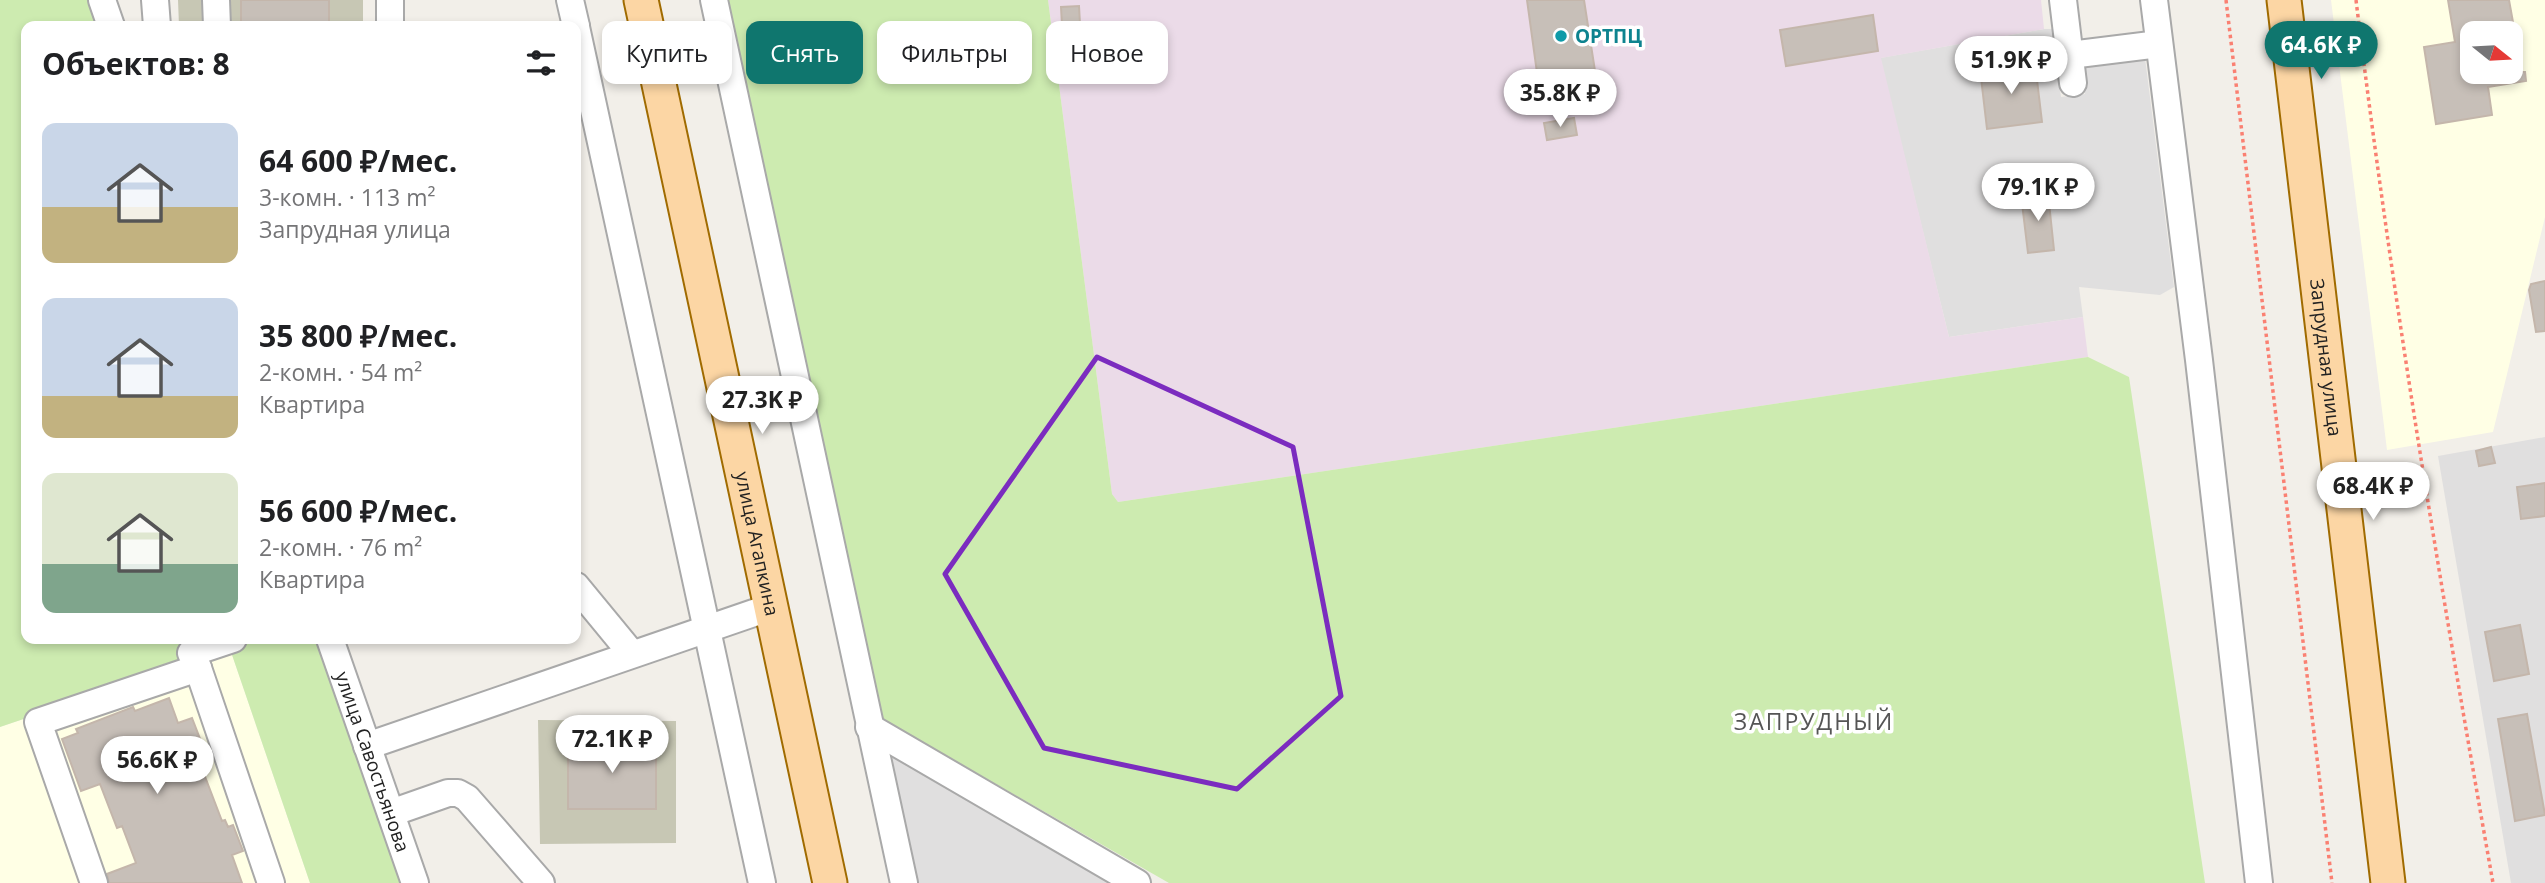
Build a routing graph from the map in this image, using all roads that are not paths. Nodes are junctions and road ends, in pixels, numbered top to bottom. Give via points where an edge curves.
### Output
1 (102, 0) edge
2 (155, 0) edge
3 (216, 0) edge
4 (390, 0) edge
5 (570, 0) edge
6 (641, 0) edge
7 (714, 0) edge
8 (2063, 0) edge
9 (2154, 0) edge
10 (2284, 0) edge
11 (109, 21) edge
12 (157, 21) edge
13 (217, 21) edge
14 (390, 21) edge
15 (575, 21) edge
16 (2160, 44) junction
17 (581, 50) edge
18 (2070, 55) junction
19 (2073, 83) dead end
20 (581, 592) edge
21 (771, 607) junction
22 (705, 629) junction
23 (218, 644) edge
24 (332, 644) edge
25 (632, 654) junction
26 (198, 668) junction
27 (869, 727) junction
28 (367, 746) junction
29 (391, 813) junction
30 (94, 883) edge
31 (271, 883) edge
32 (415, 883) edge
33 (541, 883) edge
34 (762, 883) edge
35 (830, 883) edge
36 (904, 883) edge
37 (1137, 883) edge
38 (2259, 883) edge
39 (2388, 883) edge

1 - 11 street
2 - 12 street
3 - 13 street
4 - 14 street
5 - 15 street
6 - 21 main road, улица Агапкина
7 - 27 street
8 - 18 street
9 - 16 street
10 - 39 main road, Запрудная улица
16 - 18 street
16 - 38 street
17 - 22 street
18 - 19 street
20 - 25 street
21 - 22 street
21 - 35 main road, улица Агапкина
22 - 25 street
22 - 34 street
23 - 26 street via 191,653
24 - 28 street, улица Савостьянова
25 - 28 street
26 - 30 street via 38,722
26 - 31 street
27 - 36 street
27 - 37 street
28 - 29 street, улица Савостьянова
29 - 32 street, улица Савостьянова
29 - 33 street via 458,793

